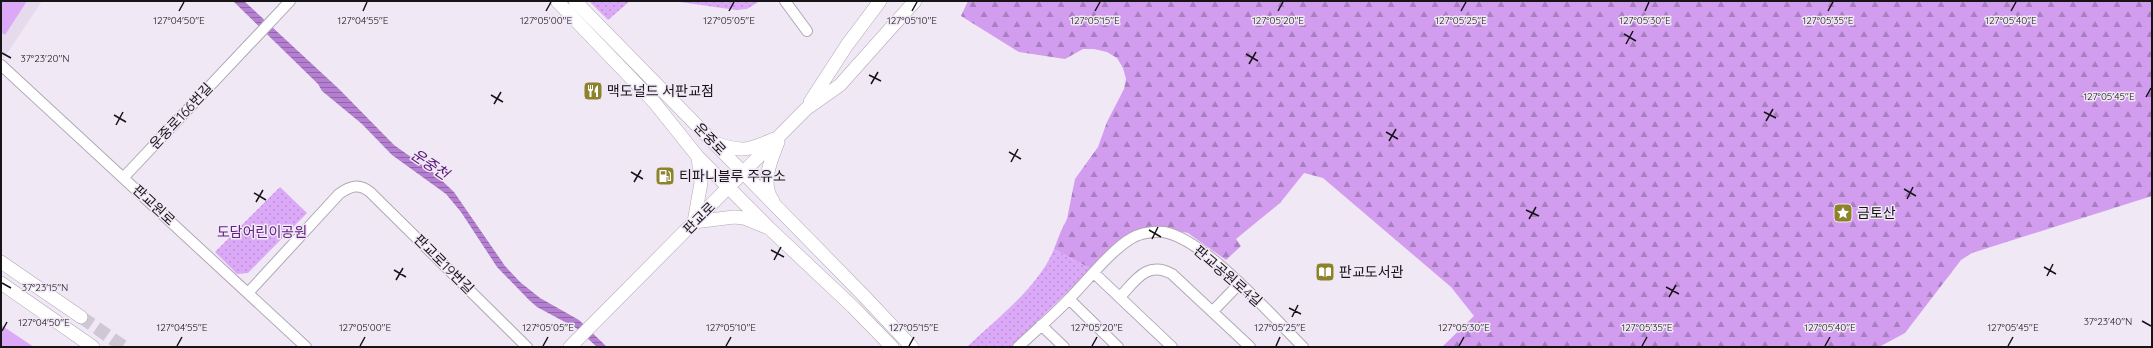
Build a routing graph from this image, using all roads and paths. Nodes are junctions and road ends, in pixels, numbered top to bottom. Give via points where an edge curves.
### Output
1 (290, 1) edge
2 (557, 1) edge
3 (575, 1) edge
4 (785, 1) edge
5 (880, 1) edge
6 (916, 1) edge
7 (807, 31) dead end
8 (1, 65) edge
9 (806, 109) junction
10 (780, 136) junction
11 (713, 143) junction
12 (698, 157) junction
13 (743, 174) junction
14 (124, 177) junction
15 (729, 188) junction
16 (781, 212) junction
17 (694, 222) junction
18 (769, 228) junction
19 (1, 262) edge
20 (1094, 273) junction
21 (1240, 283) junction
22 (1, 284) edge
23 (248, 293) junction
24 (1120, 297) junction
25 (1069, 299) junction
26 (1214, 311) junction
27 (81, 317) tunnel mouth
28 (1041, 325) junction
29 (93, 347) edge
30 (306, 347) edge
31 (527, 347) edge
32 (570, 347) edge
33 (892, 347) edge
34 (912, 347) edge
35 (1018, 347) edge
36 (1064, 347) edge
37 (1118, 347) edge
38 (1172, 347) edge
39 (1250, 347) edge
40 (1303, 347) edge

1 - 14 street, 운중로166번길
2 - 12 main road, 운중로 via 654,102
3 - 11 main road, 운중로
4 - 7 street
5 - 9 main road, 판교로 via 847,45
6 - 9 main road, 판교로 via 840,85
8 - 14 street, 판교원로
9 - 10 main road, 판교로
10 - 11 main road via 750,150 735,150
10 - 13 main road, 판교로
10 - 16 main road via 767,180 770,198
11 - 13 main road, 운중로
12 - 15 main road, 운중로
12 - 17 main road via 701,182
13 - 15 main road, 판교로
13 - 16 main road, 운중로
14 - 23 street, 판교원로
15 - 17 main road, 판교로
15 - 18 main road, 운중로
16 - 34 main road, 운중로
17 - 18 main road via 734,217 744,218
17 - 32 main road, 판교로
18 - 33 main road, 운중로 via 854,307
19 - 27 main road
20 - 21 street, 판교공원로4길 via 1133,237 1164,232 1201,251
20 - 24 street
20 - 25 street, 판교공원로4길
21 - 26 street
21 - 40 street, 판교공원로4길
22 - 29 main road
23 - 30 street, 판교원로
23 - 31 street, 판교로19번길 via 339,194 352,186 364,187
24 - 26 street via 1140,276 1159,268 1172,274
24 - 38 street
25 - 28 street, 판교공원로4길
25 - 37 street
26 - 39 street
28 - 35 street, 판교공원로4길
28 - 36 street

